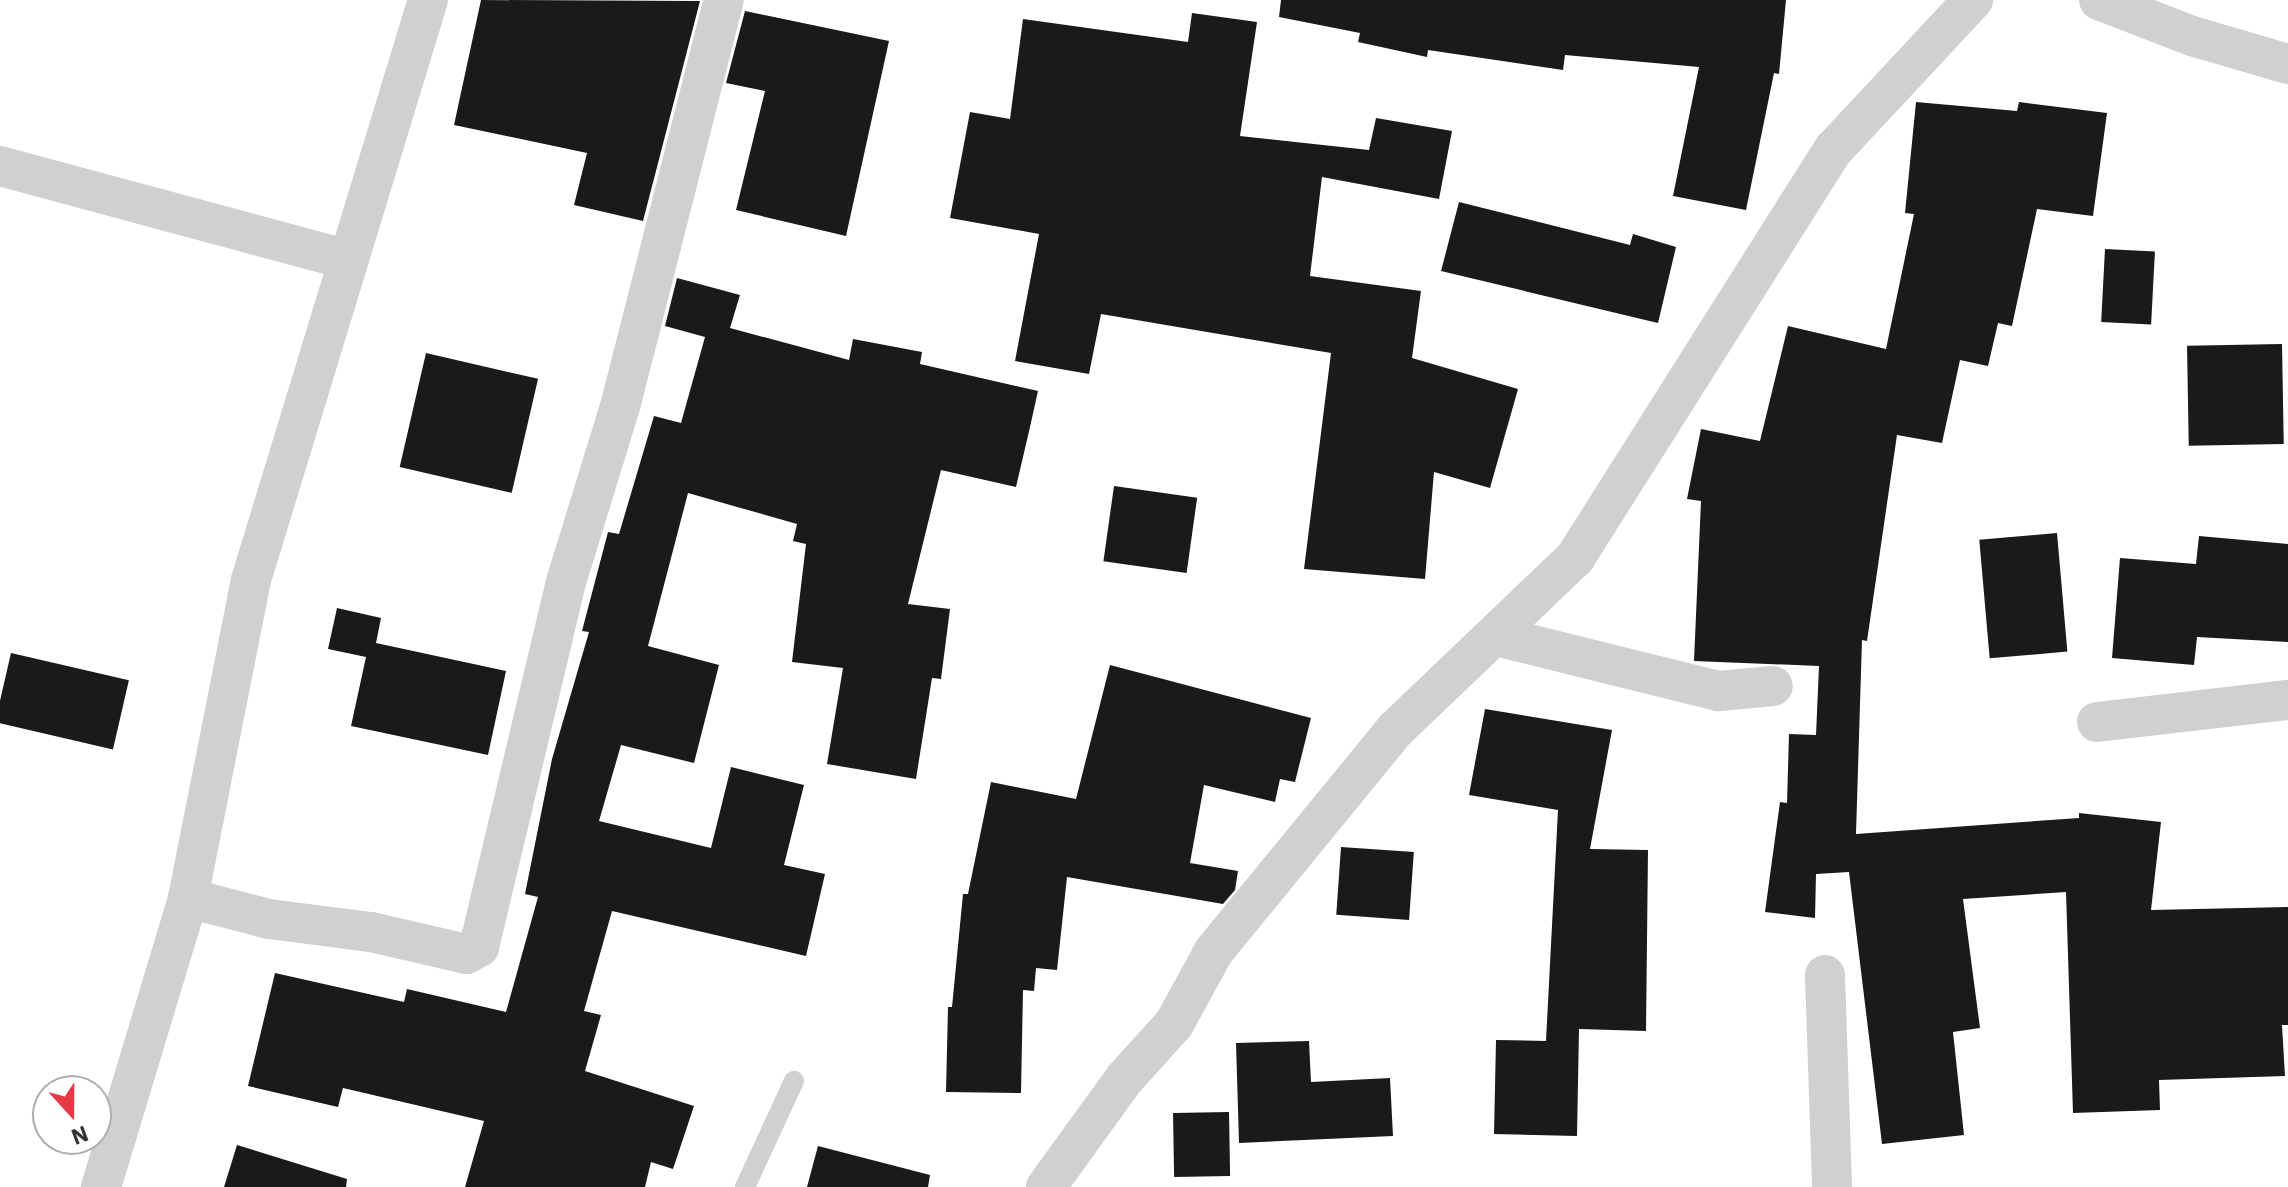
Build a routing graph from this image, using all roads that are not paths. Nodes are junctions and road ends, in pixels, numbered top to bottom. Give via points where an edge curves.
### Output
1 (428, 0) edge
2 (724, 0) edge
3 (1973, 0) edge
4 (2099, 0) edge
5 (2288, 64) edge
6 (0, 166) edge
7 (349, 260) junction
8 (1496, 636) junction
9 (1773, 686) dead end
10 (2288, 700) edge
11 (2097, 722) dead end
12 (188, 898) junction
13 (1825, 975) dead end
14 (794, 1081) dead end
15 (101, 1187) edge
16 (745, 1187) edge
17 (1046, 1187) edge
18 (1832, 1187) edge

1 - 7 street
2 - 12 street via 621,403 566,582 479,947 466,954 371,932 269,919
3 - 8 street via 1834,149 1575,558
4 - 5 street via 2192,36
6 - 7 street
7 - 12 street via 251,580
8 - 9 street via 1719,691
8 - 17 street via 1396,729 1214,951 1174,1024 1125,1078
10 - 11 street
12 - 15 street
13 - 18 street
14 - 16 lane

